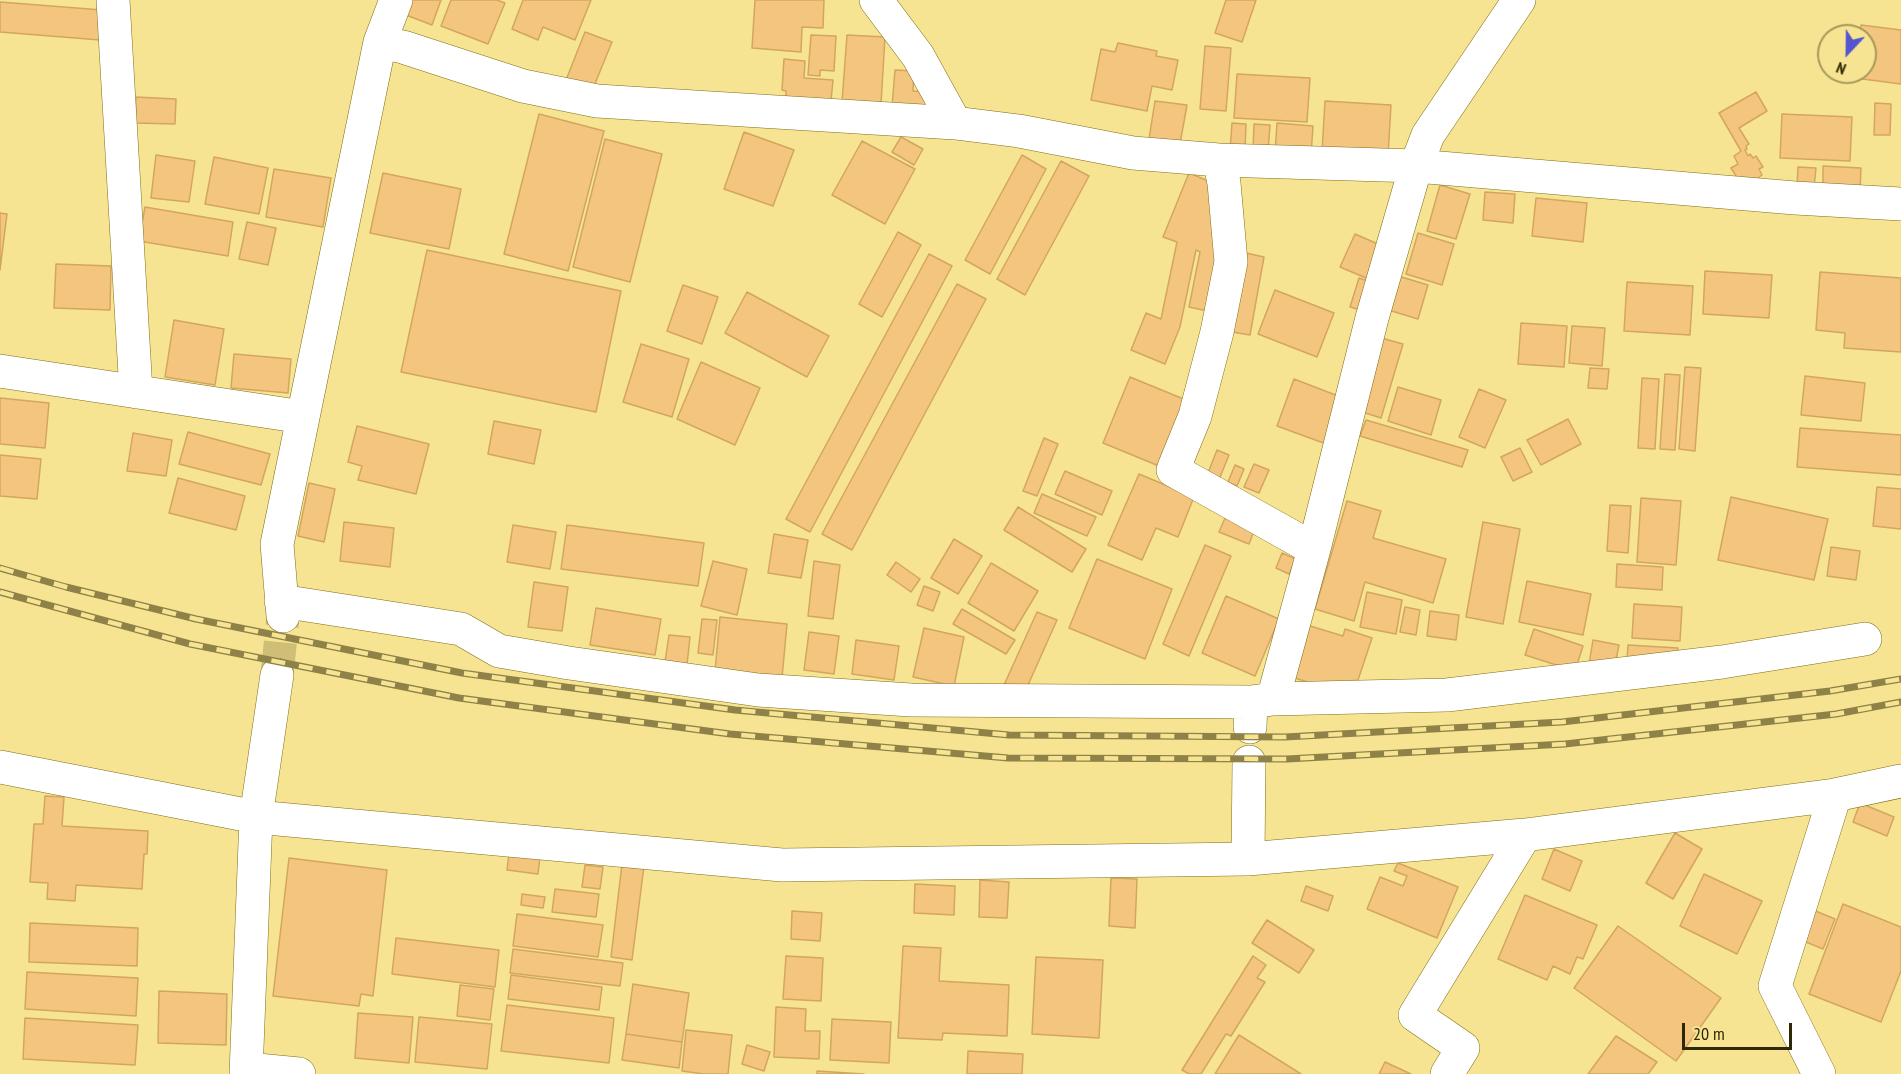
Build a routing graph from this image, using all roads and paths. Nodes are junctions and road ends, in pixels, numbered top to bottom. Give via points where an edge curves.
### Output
1 (113, 0) edge
2 (396, 0) edge
3 (876, 0) edge
4 (1519, 0) edge
5 (380, 42) junction
6 (956, 123) junction
7 (1219, 160) junction
8 (1416, 166) junction
9 (1901, 204) edge
10 (0, 371) edge
11 (136, 392) junction
12 (303, 417) junction
13 (1314, 549) junction
14 (1865, 639) dead end
15 (277, 675) tunnel mouth
16 (1258, 709) junction
17 (1249, 762) dead end
18 (0, 767) edge
19 (1901, 781) edge
20 (1835, 795) junction
21 (256, 817) junction
22 (1525, 835) junction
23 (1248, 859) junction
24 (247, 1072) edge
25 (300, 1074) edge
26 (1447, 1074) edge
27 (1819, 1074) edge

1 - 11 street
2 - 5 street
3 - 6 street via 918,56
4 - 8 street via 1428,135
5 - 6 street via 523,86 597,101
5 - 12 street
6 - 7 street via 1133,153
7 - 8 street
7 - 13 street via 1231,261 1195,416 1173,470
8 - 9 street
8 - 13 street via 1372,318
10 - 11 street
11 - 12 street
12 - 16 street via 277,544 282,609 461,629 498,651 758,690 911,700
13 - 16 street
14 - 16 street via 1722,662 1447,695
15 - 21 street
17 - 23 street
18 - 21 street
19 - 20 street
20 - 22 street
20 - 27 street via 1775,986
21 - 23 street via 782,865
21 - 24 street
22 - 23 street
22 - 26 street via 1415,1015 1462,1048
24 - 25 street

